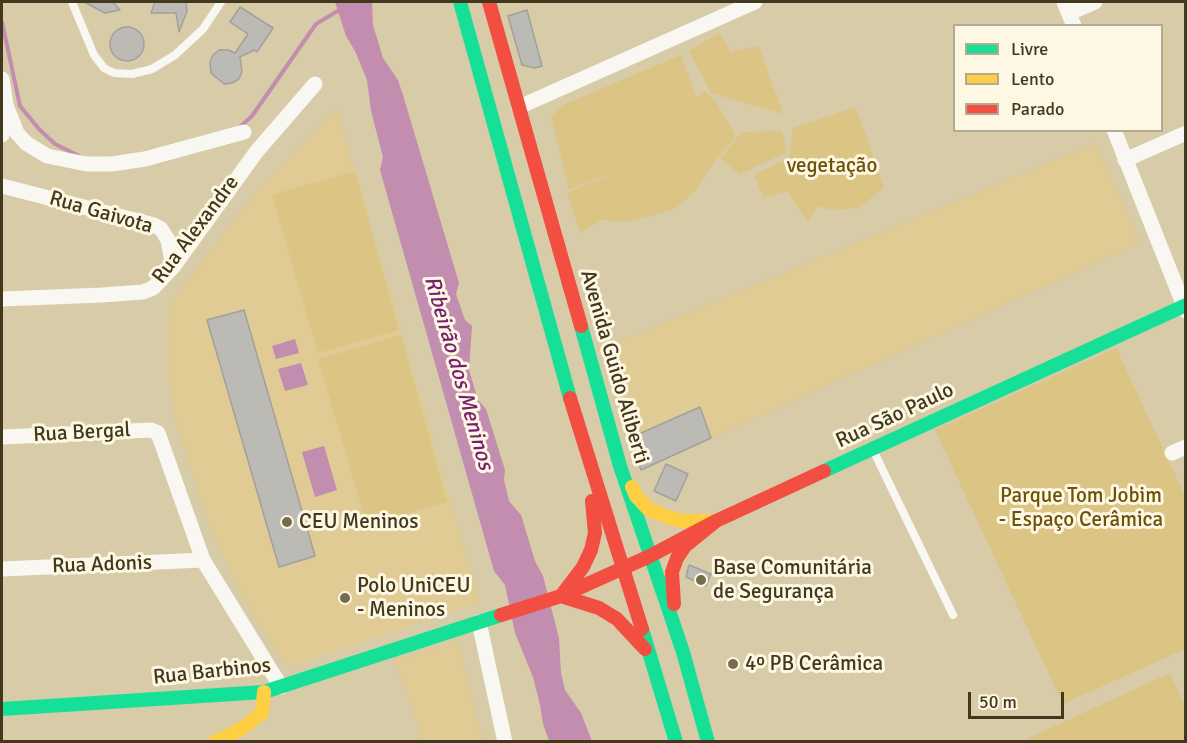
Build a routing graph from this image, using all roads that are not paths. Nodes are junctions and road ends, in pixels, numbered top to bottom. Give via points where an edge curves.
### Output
1 (72, 2) edge
2 (221, 2) edge
3 (460, 2) edge
4 (489, 2) edge
5 (755, 2) edge
6 (1095, 2) edge
7 (1069, 13) edge
8 (2, 80) edge
9 (315, 84) dead end
10 (6, 105) junction
11 (519, 107) junction
12 (244, 132) dead end
13 (1115, 132) edge
14 (1185, 133) edge
15 (2, 135) edge
16 (1125, 160) junction
17 (2, 186) edge
18 (173, 267) junction
19 (541, 294) junction
20 (572, 297) junction
21 (2, 299) edge
22 (1185, 308) edge
23 (575, 417) junction
24 (2, 437) edge
25 (873, 449) junction
26 (620, 466) junction
27 (716, 521) junction
28 (650, 556) junction
29 (203, 560) junction
30 (2, 569) edge
31 (623, 569) junction
32 (558, 598) junction
33 (953, 615) dead end
34 (479, 622) junction
35 (683, 652) junction
36 (651, 656) junction
37 (281, 687) junction
38 (264, 692) junction
39 (696, 699) junction
40 (666, 707) junction
41 (2, 709) edge
42 (215, 741) edge
43 (505, 741) edge
44 (676, 741) edge
45 (708, 741) edge

1 - 2 lane via 94,55 104,68 132,74 152,69 175,55 203,29
3 - 19 main road
4 - 11 main road, Avenida Guido Aliberti
5 - 11 street
6 - 7 street
8 - 10 street
9 - 18 street, Rua Alexandre via 235,179
10 - 12 street via 17,133 26,143 47,156 87,164 145,159
10 - 15 street
11 - 20 main road, Avenida Guido Aliberti
13 - 16 street
14 - 16 street
16 - 22 street
17 - 18 street, Rua Gaivota via 154,225 168,240
18 - 21 street, Rua Alexandre via 159,284 144,292
19 - 20 main road
19 - 23 main road
20 - 26 main road, Avenida Guido Aliberti
22 - 25 main road, Rua São Paulo
23 - 31 main road
23 - 32 main road via 595,533 583,567
24 - 29 street, Rua Bergal via 151,430 160,435
25 - 27 main road, Rua São Paulo
25 - 33 lane
26 - 27 main road via 648,509 681,521
26 - 28 main road, Avenida Guido Aliberti
27 - 28 main road, Rua São Paulo
27 - 35 main road via 685,546 672,572
28 - 31 main road, Rua São Paulo
28 - 35 main road, Avenida Guido Aliberti
29 - 30 street, Rua Adonis
29 - 37 street
31 - 32 main road, Rua Barbinos
31 - 36 main road
32 - 34 main road, Rua Barbinos
32 - 36 main road via 600,609 617,619
34 - 37 main road, Rua Barbinos
34 - 43 street
35 - 39 main road, Avenida Guido Aliberti
36 - 40 main road
37 - 38 main road, Rua Barbinos
38 - 41 main road, Rua Barbinos
38 - 42 main road via 262,713
39 - 40 main road
39 - 45 main road, Avenida Guido Aliberti
40 - 44 main road

